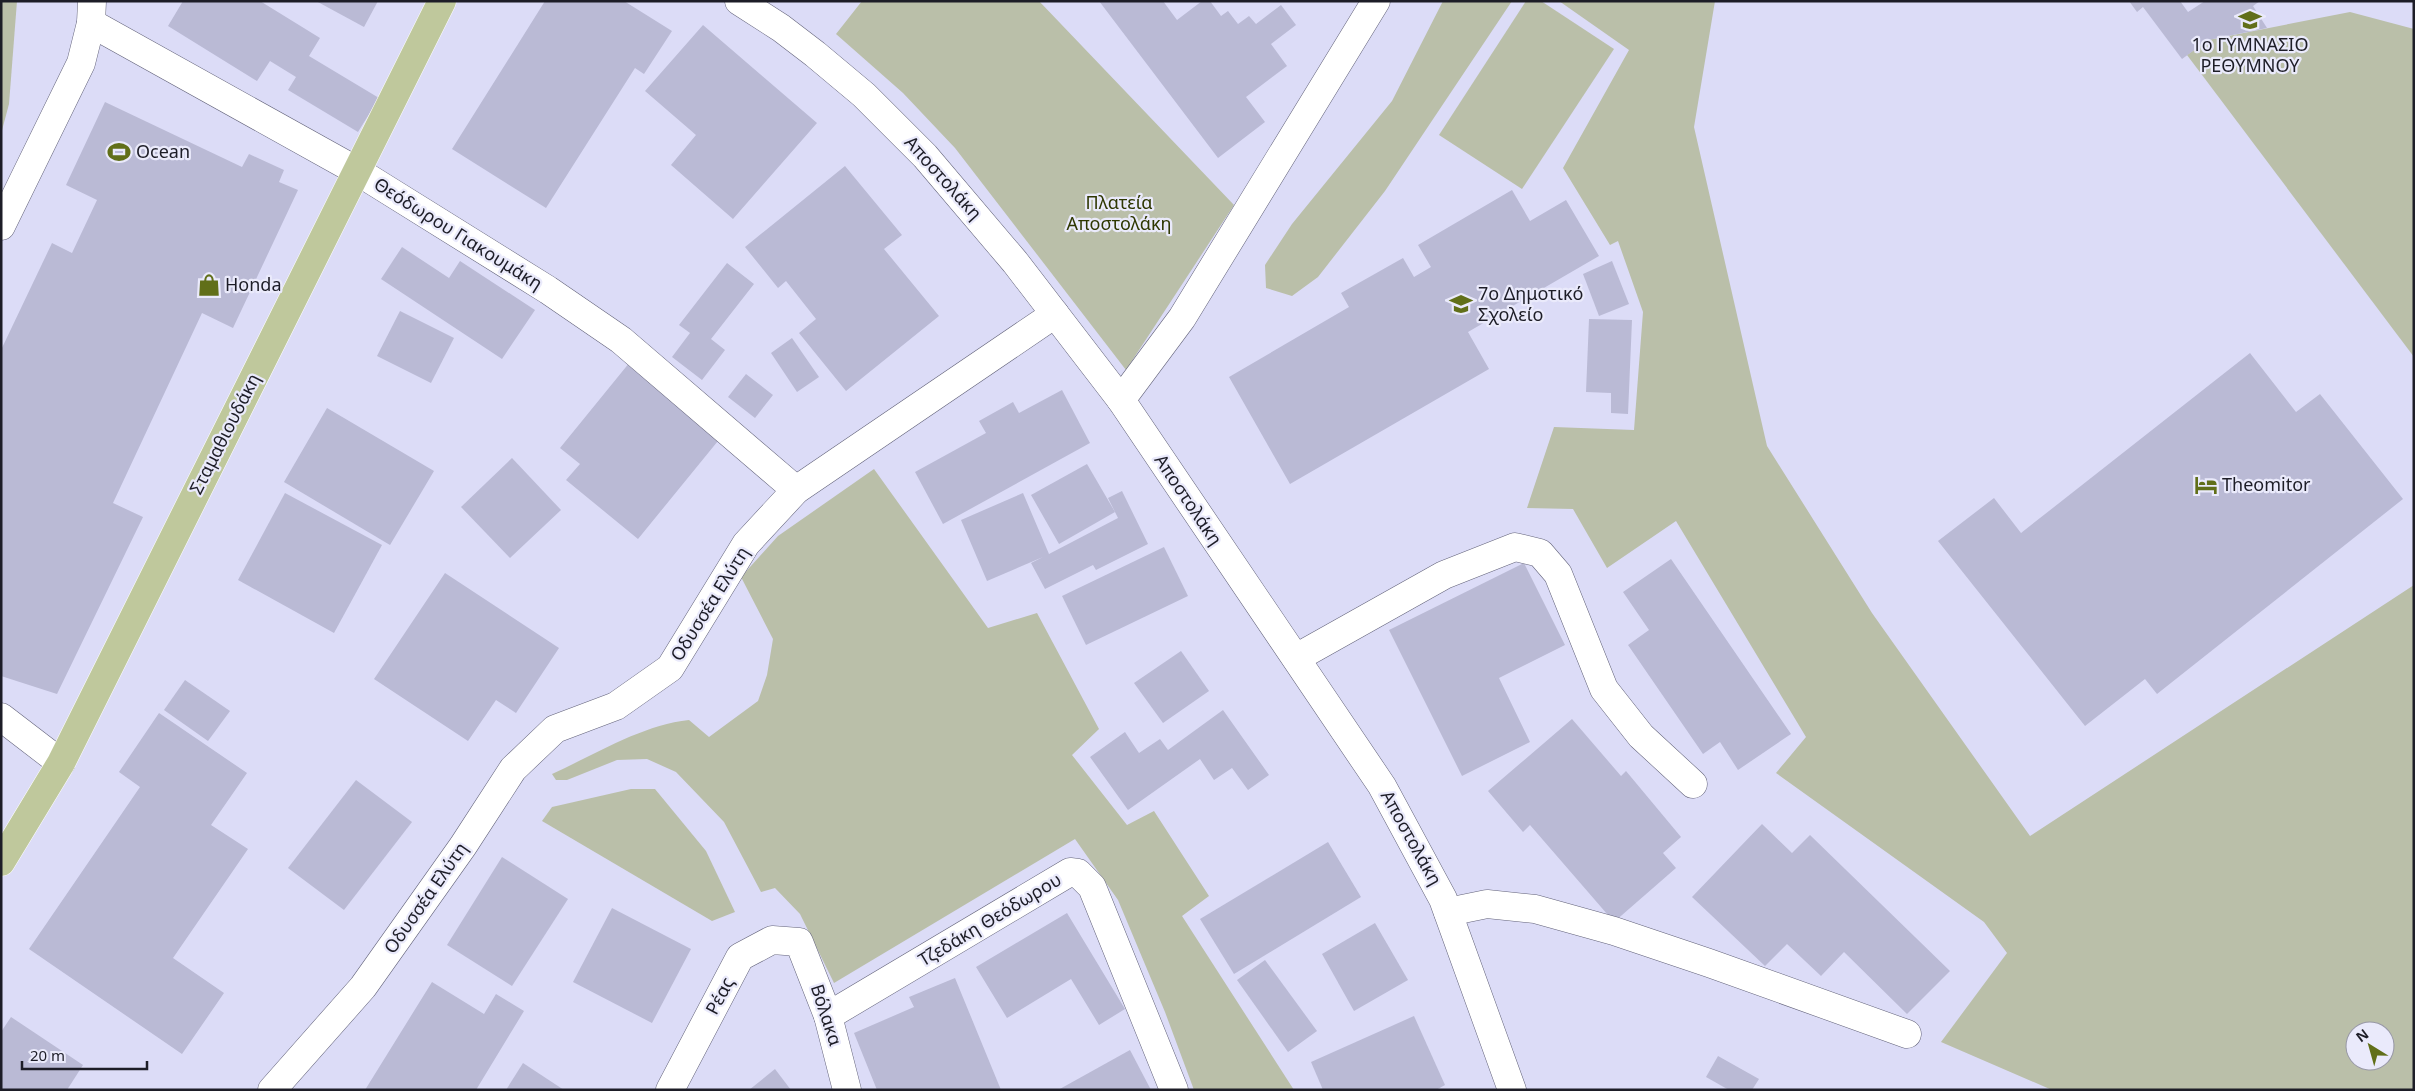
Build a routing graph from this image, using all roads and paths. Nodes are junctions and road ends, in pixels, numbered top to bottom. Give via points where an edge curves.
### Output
1 (442, 1) edge
2 (739, 1) edge
3 (1376, 1) edge
4 (91, 12) edge
5 (357, 171) junction
6 (1, 226) edge
7 (1055, 314) junction
8 (1120, 400) junction
9 (796, 490) junction
10 (1296, 658) junction
11 (1, 717) edge
12 (61, 763) junction
13 (1693, 784) dead end
14 (1, 862) edge
15 (1448, 912) junction
16 (799, 942) joint
17 (828, 1016) junction
18 (1908, 1034) dead end
19 (272, 1090) edge
20 (670, 1090) edge
21 (847, 1090) edge
22 (1174, 1090) edge
23 (1512, 1090) edge

1 - 5 main road, Σταμαθιουδάκη
2 - 7 street, Αποστολάκη via 815,54 886,116 971,208
3 - 8 street via 1182,318
4 - 5 street, Θεόδωρου Γιακουμάκη
4 - 6 street via 81,63
5 - 9 street, Θεόδωρου Γιακουμάκη via 548,290 620,340
5 - 12 main road, Σταμαθιουδάκη
7 - 8 street, Αποστολάκη
7 - 9 street, Οδυσσέα Ελύτη
8 - 10 street, Αποστολάκη
9 - 19 street, Οδυσσέα Ελύτη via 746,544 670,668 616,706 555,729 513,769 363,987
10 - 13 street via 1444,575 1515,547 1540,553 1558,574 1604,689 1641,736
10 - 15 street, Αποστολάκη via 1382,786 1429,869
11 - 12 street
12 - 14 main road, Σταμαθιουδάκη
15 - 18 street via 1487,904 1535,909 1614,931
15 - 23 street, Αποστολάκη
16 - 17 street, Βόλακα
16 - 20 street, Ρέας via 772,940 740,958
17 - 21 street, Βόλακα
17 - 22 street, Τζεδάκη Θεόδωρου via 1070,872 1078,874 1092,887

